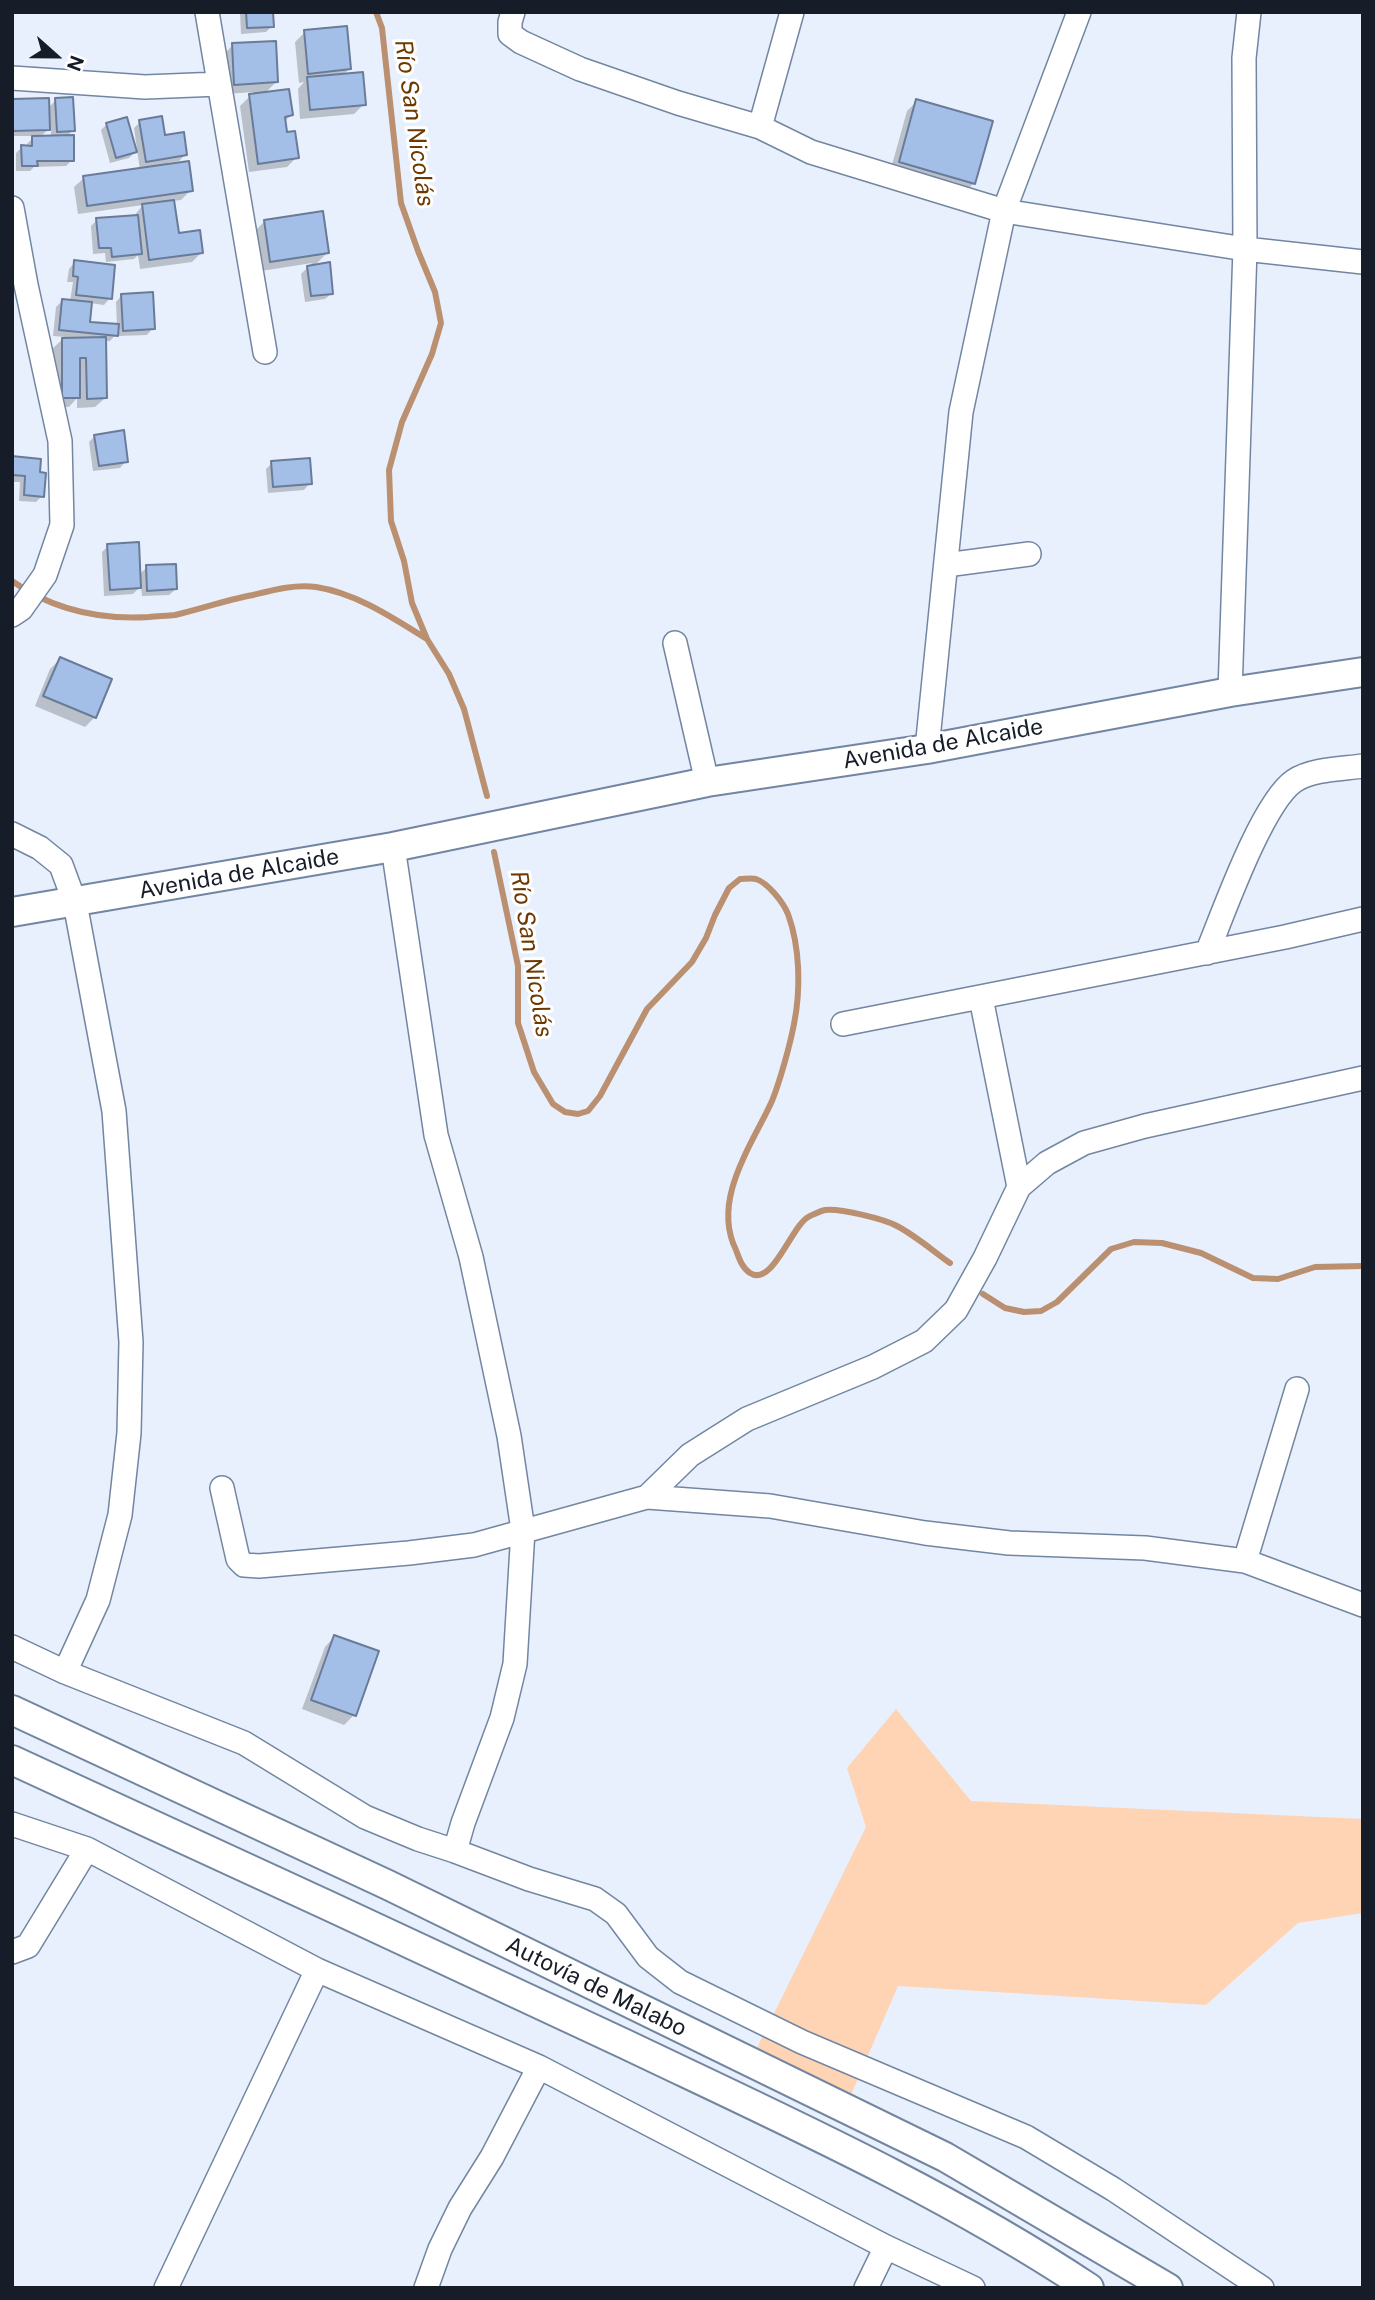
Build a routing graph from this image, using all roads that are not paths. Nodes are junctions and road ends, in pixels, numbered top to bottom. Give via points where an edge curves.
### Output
1 (207, 12) edge
2 (513, 12) edge
3 (793, 12) edge
4 (1079, 12) edge
5 (1249, 12) edge
6 (12, 78) edge
7 (219, 84) junction
8 (760, 127) junction
9 (1004, 211) junction
10 (13, 216) edge
11 (1245, 249) junction
12 (1363, 262) edge
13 (265, 352) dead end
14 (1029, 554) dead end
15 (946, 565) junction
16 (17, 612) edge
17 (675, 643) dead end
18 (1363, 672) edge
19 (1230, 692) junction
20 (927, 749) junction
21 (1363, 766) edge
22 (706, 782) junction
23 (12, 834) edge
24 (393, 847) junction
25 (75, 903) junction
26 (12, 912) edge
27 (1363, 919) edge
28 (1207, 953) junction
29 (981, 998) junction
30 (843, 1024) dead end
31 (1363, 1078) edge
32 (1020, 1187) junction
33 (1297, 1389) dead end
34 (222, 1488) dead end
35 (647, 1497) junction
36 (523, 1530) junction
37 (1245, 1561) junction
38 (1363, 1605) edge
39 (12, 1647) edge
40 (65, 1672) junction
41 (12, 1710) edge
42 (12, 1760) edge
43 (12, 1824) edge
44 (87, 1849) junction
45 (455, 1850) junction
46 (12, 1952) edge
47 (317, 1970) junction
48 (539, 2067) junction
49 (886, 2247) junction
50 (166, 2288) edge
51 (426, 2288) edge
52 (866, 2288) edge
53 (973, 2288) edge
54 (1089, 2288) edge
55 (1168, 2288) edge
56 (1262, 2288) edge

1 - 7 street
2 - 8 street via 510,34 521,42 580,69
3 - 8 street
4 - 9 street
5 - 11 street via 1244,58
6 - 7 street via 145,88
7 - 13 street
8 - 9 street via 811,152
9 - 11 street
9 - 15 street via 961,412
10 - 16 street via 60,440 62,525 45,575
11 - 12 street
11 - 19 street
14 - 15 street
15 - 20 street
17 - 22 street
18 - 19 main road, Avenida de Alcaide
19 - 20 main road, Avenida de Alcaide
20 - 22 main road, Avenida de Alcaide
21 - 28 street via 1295,780 1275,802
22 - 24 main road, Avenida de Alcaide
23 - 25 street via 61,865
24 - 25 main road, Avenida de Alcaide
24 - 36 street via 436,1135 471,1257 509,1436
25 - 26 main road, Avenida de Alcaide
25 - 40 street via 114,1111 131,1342 129,1433 120,1516 98,1600
27 - 28 street
28 - 29 street
29 - 30 street
29 - 32 street
31 - 32 street via 1084,1143 1047,1163
32 - 35 street via 956,1310 924,1341 747,1419 690,1455
33 - 37 street
34 - 36 street via 235,1551 244,1565 474,1545
35 - 36 street
35 - 37 street via 770,1506 1009,1543 1145,1548
36 - 45 street via 515,1664 502,1717
37 - 38 street
39 - 40 street
40 - 45 street via 244,1743 365,1817
41 - 55 main road, Autovía de Malabo via 388,1885 945,2157
42 - 54 main road, Autovía de Malabo via 903,2179 1040,2255
43 - 44 street
44 - 46 street via 29,1946
44 - 47 street
45 - 56 street via 595,1899 616,1914 648,1957 680,1982 802,2042 1026,2137
47 - 48 street
47 - 50 street
48 - 49 street
48 - 51 street via 460,2208
49 - 52 street
49 - 53 street

